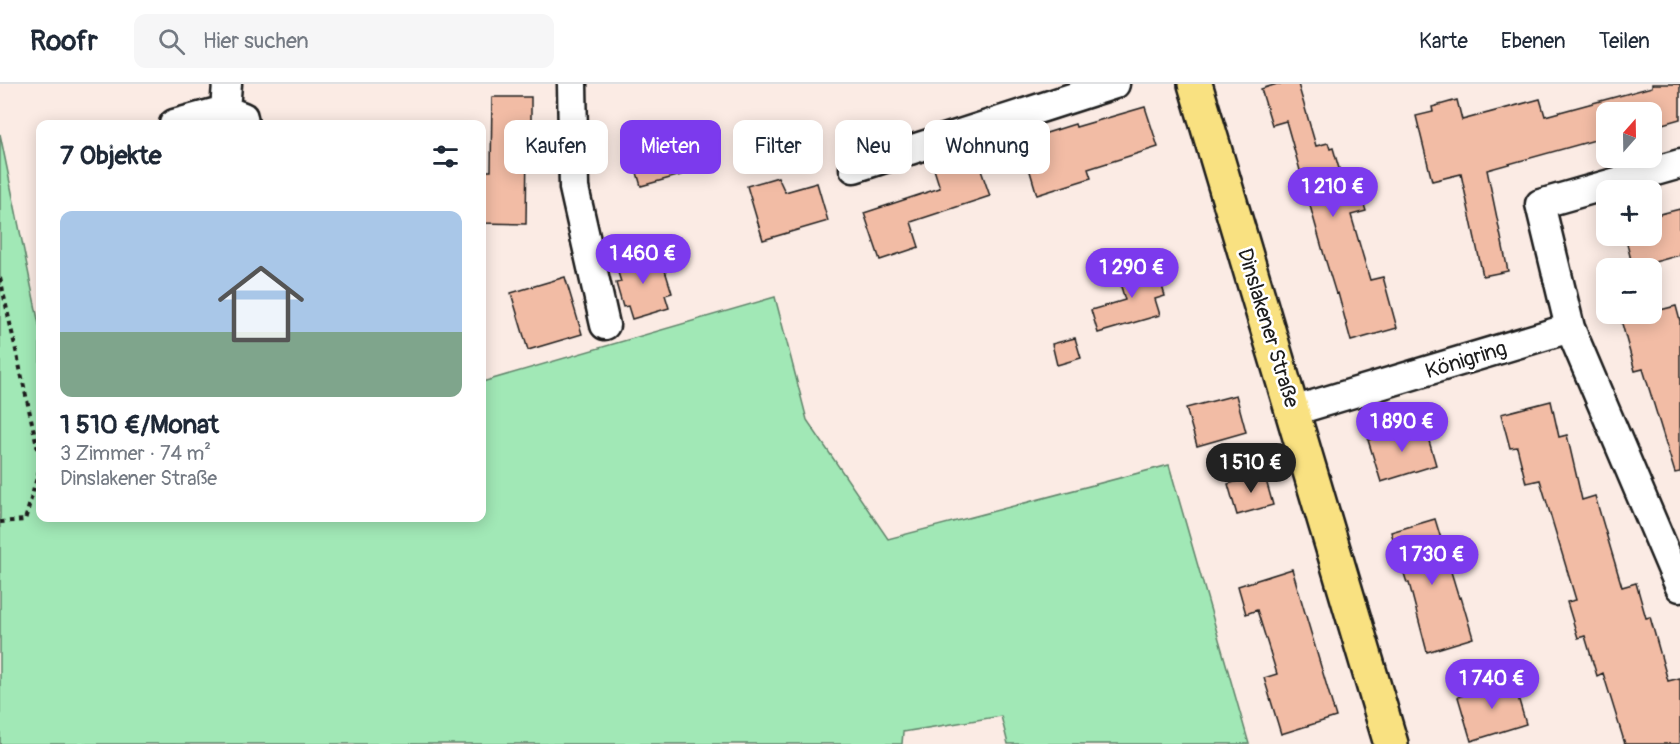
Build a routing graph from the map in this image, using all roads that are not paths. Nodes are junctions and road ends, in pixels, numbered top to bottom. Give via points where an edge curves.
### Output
1 (572, 84) edge
2 (1115, 84) edge
3 (1195, 84) edge
4 (232, 106) edge
5 (187, 120) edge
6 (912, 149) edge
7 (1680, 164) edge
8 (605, 326) dead end
9 (1570, 328) junction
10 (1293, 411) junction
11 (1680, 587) edge
12 (1391, 744) edge

1 - 8 street via 574,188
2 - 6 street
3 - 10 main road, Dinslakener Straße
4 - 5 street
7 - 9 street via 1540,204
9 - 10 street, Königring
9 - 11 street
10 - 12 main road, Dinslakener Straße

